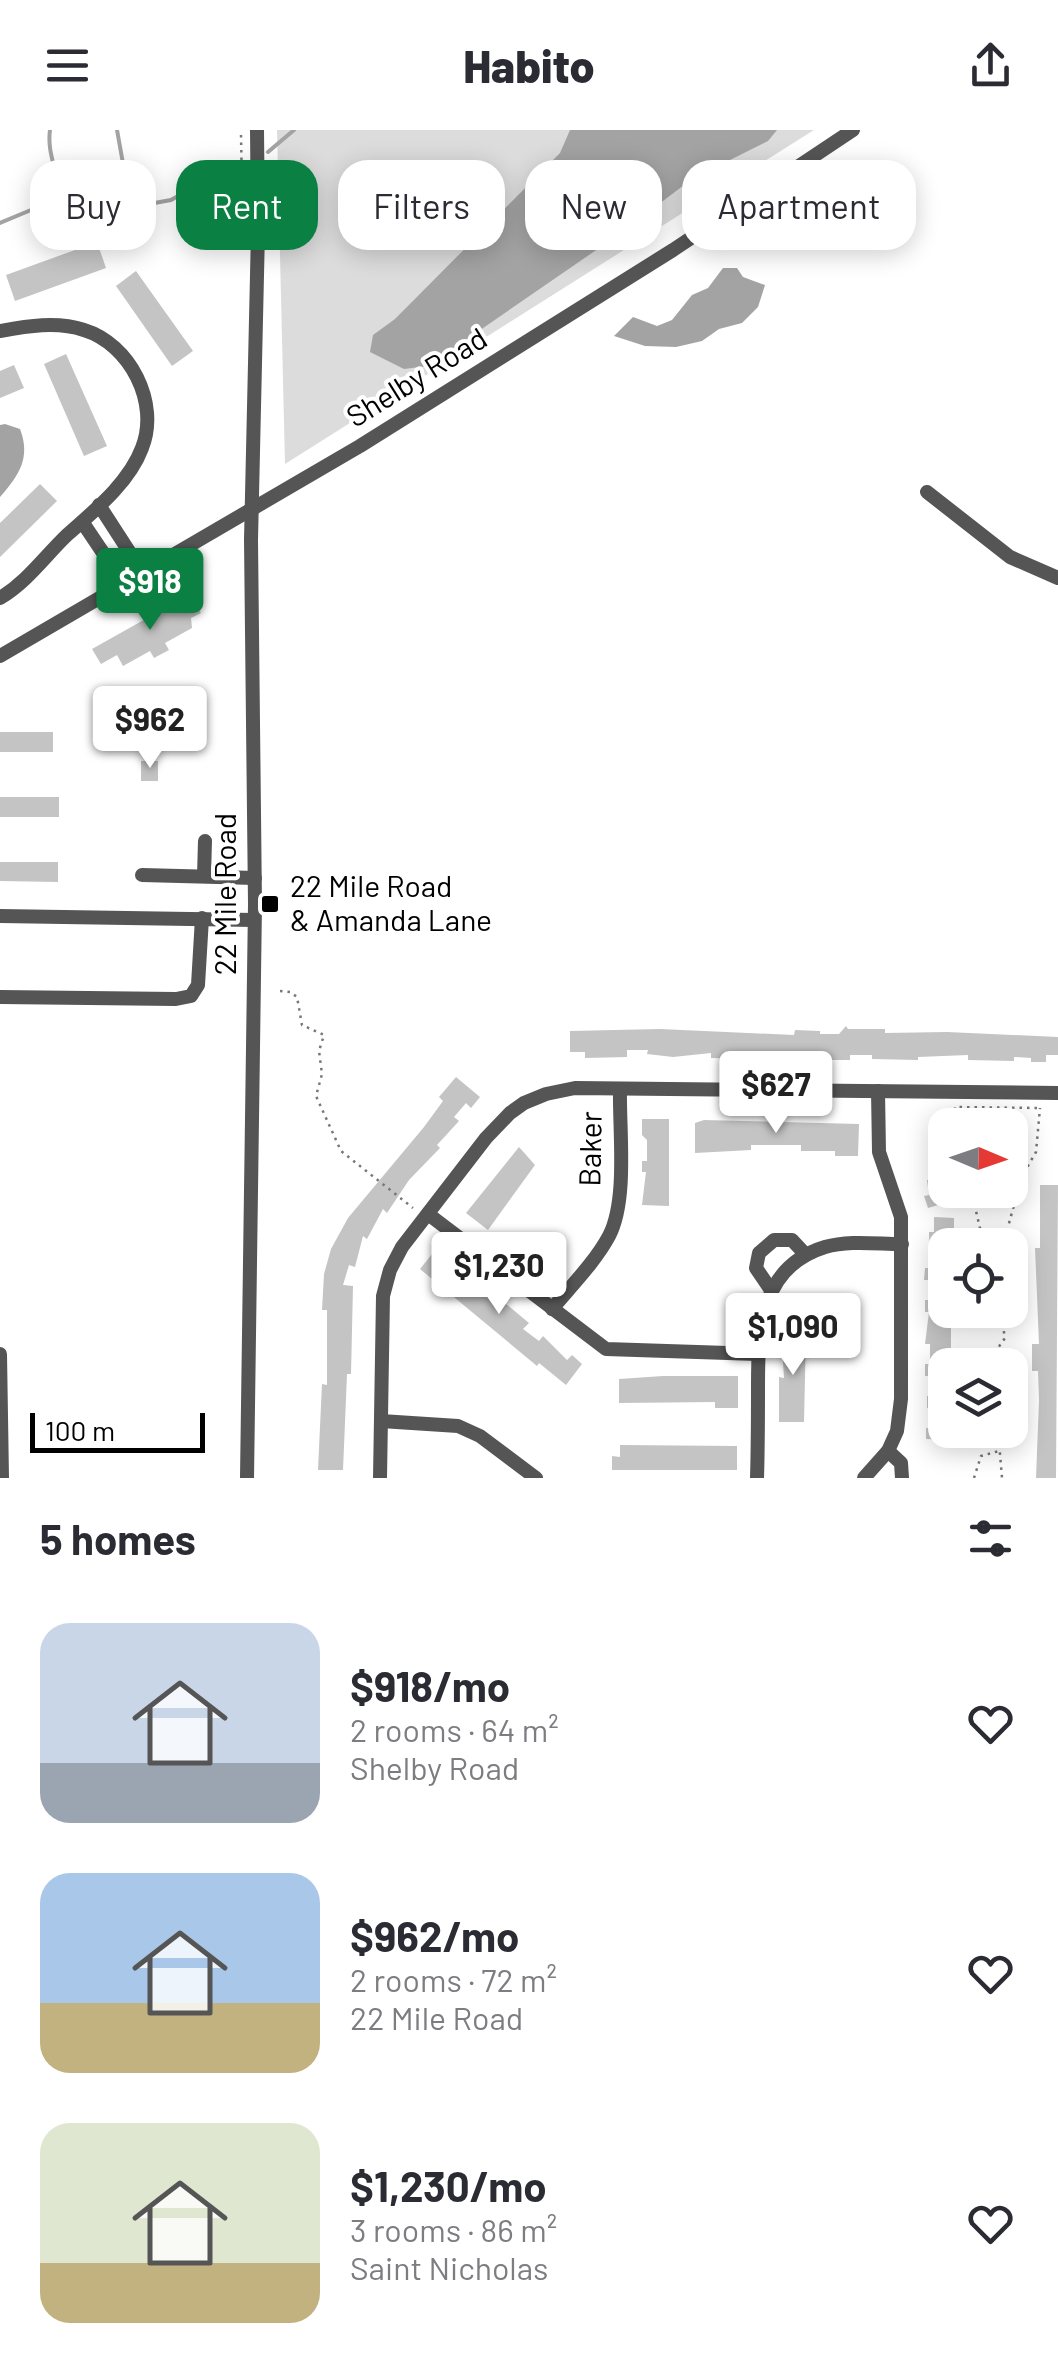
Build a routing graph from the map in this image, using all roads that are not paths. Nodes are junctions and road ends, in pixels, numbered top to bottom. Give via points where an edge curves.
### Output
1 (257, 130) edge
2 (853, 130) edge
3 (0, 330) edge
4 (927, 492) dead end
5 (99, 506) junction
6 (252, 512) junction
7 (82, 523) junction
8 (143, 574) junction
9 (1058, 578) edge
10 (124, 584) junction
11 (0, 598) edge
12 (0, 656) edge
13 (205, 841) dead end
14 (142, 875) dead end
15 (204, 876) junction
16 (255, 878) junction
17 (0, 916) edge
18 (202, 918) junction
19 (254, 920) junction
20 (0, 996) edge
21 (620, 1089) junction
22 (878, 1091) junction
23 (1058, 1093) edge
24 (428, 1214) junction
25 (902, 1244) junction
26 (806, 1255) junction
27 (770, 1290) junction
28 (552, 1310) junction
29 (0, 1354) edge
30 (758, 1354) junction
31 (381, 1421) junction
32 (888, 1451) junction
33 (866, 1477) edge
34 (2, 1478) edge
35 (247, 1478) edge
36 (380, 1478) edge
37 (536, 1478) edge
38 (757, 1478) edge
39 (902, 1478) edge

1 - 6 street, 22 Mile Road
2 - 6 street, Shelby Road
3 - 5 street via 86,330 132,368 145,396 147,430 136,460
4 - 9 street via 1010,557
5 - 7 street
5 - 8 street
6 - 8 street, Shelby Road
6 - 16 street, 22 Mile Road
7 - 10 street
7 - 11 street
8 - 10 street, Shelby Road
10 - 12 street, Shelby Road
13 - 15 street
14 - 15 street
15 - 16 street
16 - 19 street, 22 Mile Road
17 - 18 street
18 - 19 street
18 - 20 street via 198,985 191,996
19 - 35 street, 22 Mile Road
21 - 22 street
21 - 24 street via 560,1091 510,1112
21 - 28 street, Baker via 614,1225
22 - 23 street
22 - 25 street via 879,1152 901,1217
24 - 28 street
24 - 31 street via 385,1283
25 - 26 street via 836,1245
25 - 32 street via 901,1399
26 - 27 street
26 - 27 street via 792,1240 774,1240 758,1254 756,1268
27 - 30 street
28 - 30 street via 606,1349
29 - 34 street
30 - 38 street
31 - 36 street
31 - 37 street via 458,1426
32 - 33 street
32 - 39 street via 901,1463

